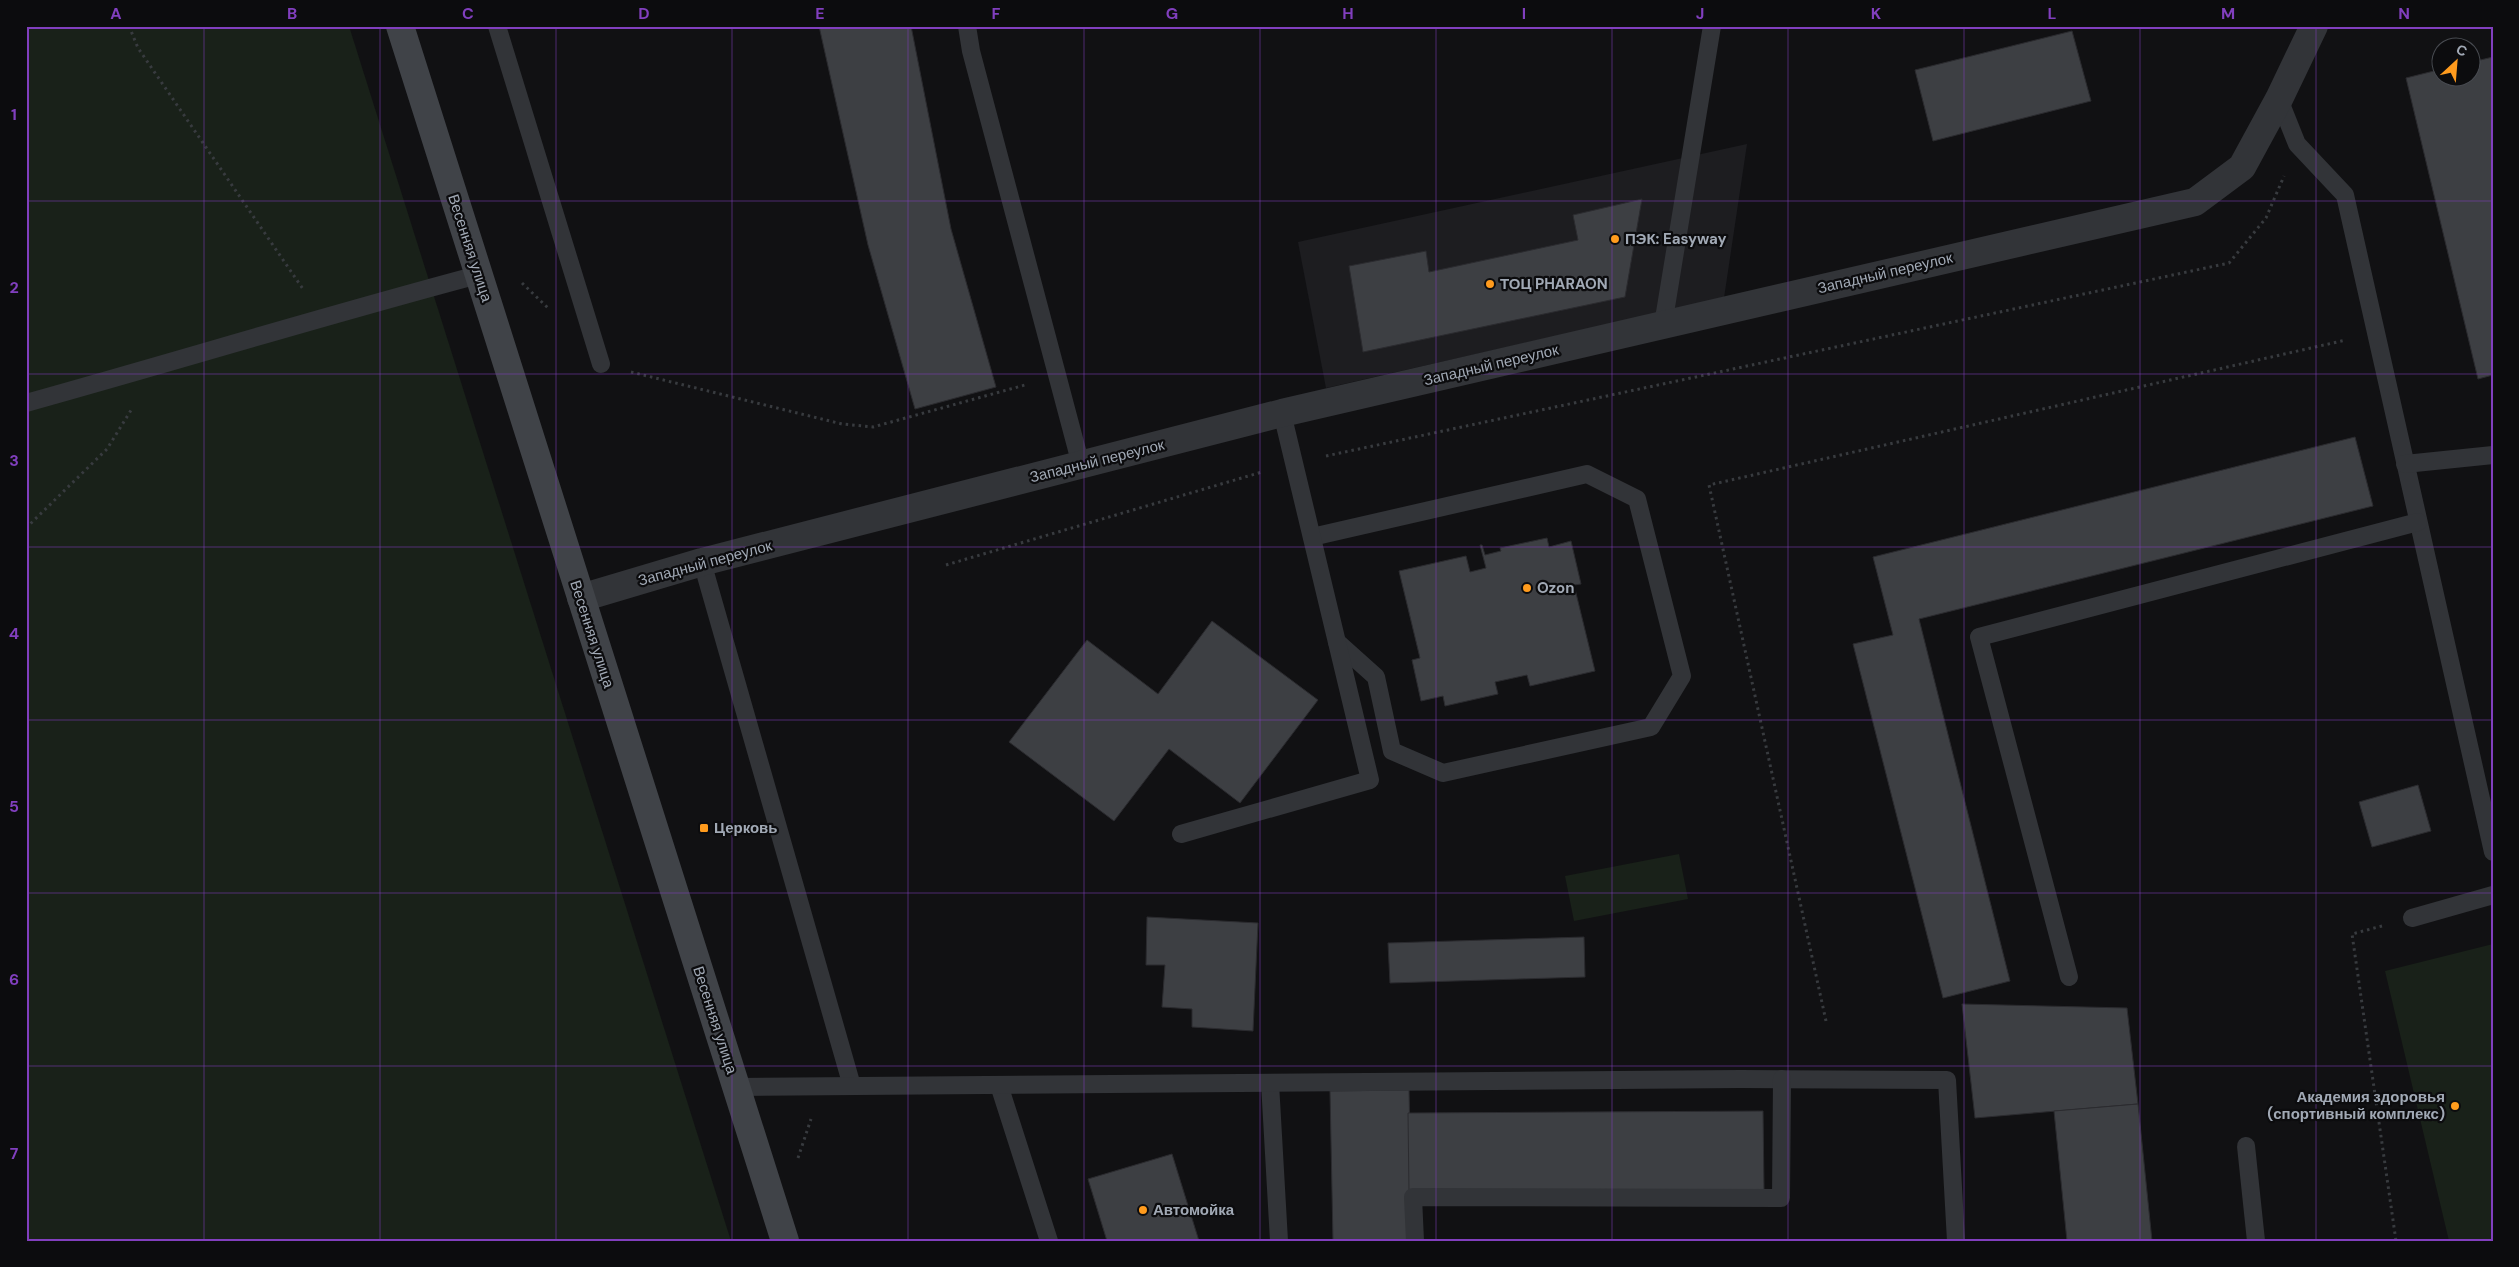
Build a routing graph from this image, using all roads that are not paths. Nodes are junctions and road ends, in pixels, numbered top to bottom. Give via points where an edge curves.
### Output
1 (400, 26) edge
2 (497, 26) edge
3 (967, 26) edge
4 (1712, 26) edge
5 (2314, 26) edge
6 (2279, 99) junction
7 (478, 275) junction
8 (1662, 325) junction
9 (601, 364) road end
10 (26, 403) edge
11 (1282, 413) junction
12 (2493, 455) edge
13 (1081, 464) junction
14 (2405, 464) junction
15 (2418, 522) junction
16 (1312, 538) junction
17 (702, 562) junction
18 (581, 598) junction
19 (1337, 642) junction
20 (1181, 834) dead end
21 (2493, 852) edge
22 (2493, 895) edge
23 (2412, 918) road end
24 (2069, 977) dead end
25 (1782, 1079) junction
26 (1270, 1083) junction
27 (999, 1085) junction
28 (852, 1086) junction
29 (736, 1087) junction
30 (2246, 1146) dead end
31 (785, 1241) edge
32 (1049, 1241) edge
33 (1279, 1241) edge
34 (1415, 1241) edge
35 (1956, 1241) edge
36 (2256, 1241) edge

1 - 7 street, Весенняя улица
2 - 9 lane
3 - 13 lane
4 - 8 lane
5 - 6 street, Западный переулок
6 - 8 street, Западный переулок via 2242,167 2195,202
6 - 14 lane via 2297,144 2344,195
7 - 10 lane via 322,316
7 - 18 street, Весенняя улица
8 - 11 street, Западный переулок
11 - 13 street, Западный переулок
11 - 16 lane
12 - 14 lane
13 - 17 street, Западный переулок
14 - 15 lane
15 - 21 lane
15 - 24 lane via 1979,637
16 - 19 lane
16 - 19 lane via 1586,474 1637,499 1682,676 1651,727 1443,773 1392,751 1376,677
17 - 18 street, Западный переулок
17 - 28 lane
18 - 29 street, Весенняя улица
19 - 20 lane via 1370,780
22 - 23 lane
25 - 26 lane
25 - 34 lane via 1781,1198 1413,1197
25 - 35 lane via 1947,1080
26 - 27 lane
26 - 33 lane
27 - 28 lane
27 - 32 lane
28 - 29 lane
29 - 31 street, Весенняя улица
30 - 36 lane

